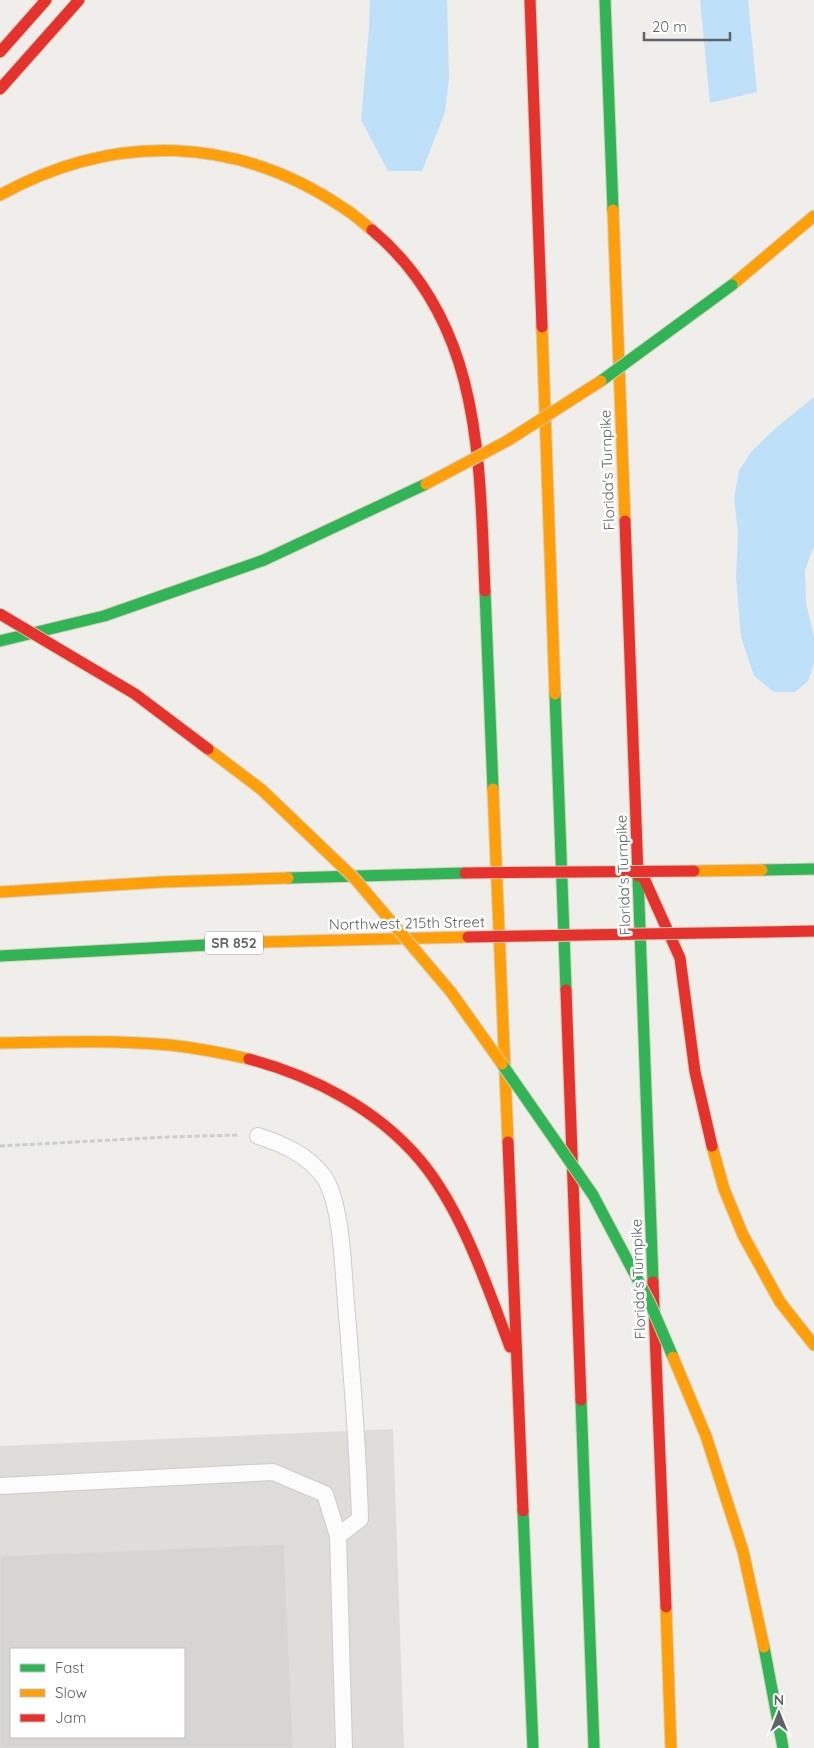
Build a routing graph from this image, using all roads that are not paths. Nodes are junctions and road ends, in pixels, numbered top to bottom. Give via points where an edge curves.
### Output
1 (46, 0) edge
2 (78, 0) edge
3 (530, 0) edge
4 (605, 0) edge
5 (0, 52) edge
6 (0, 89) edge
7 (0, 195) edge
8 (814, 216) edge
9 (0, 614) edge
10 (0, 641) edge
11 (637, 862) junction
12 (814, 869) edge
13 (0, 892) edge
14 (814, 931) edge
15 (0, 956) edge
16 (0, 1043) edge
17 (258, 1136) road end
18 (814, 1345) edge
19 (518, 1368) junction
20 (0, 1486) edge
21 (338, 1536) junction
22 (344, 1748) edge
23 (533, 1748) edge
24 (594, 1748) edge
25 (671, 1748) edge
26 (784, 1748) edge

1 - 5 main road
2 - 6 main road
3 - 24 main road
4 - 11 main road, Florida's Turnpike
7 - 19 main road via 31,178 70,163 148,150 190,150 267,167 304,182 369,227 400,255 426,289 446,324 469,397 481,500
8 - 10 main road, bridge via 732,285 581,394 507,441 426,484 264,560 104,616
9 - 26 main road, bridge via 135,694 262,790 355,879 451,992 522,1092 597,1203 650,1303 706,1436 743,1551
11 - 18 main road via 680,958 695,1072 724,1188 743,1235 780,1302
11 - 25 main road, Florida's Turnpike
12 - 13 main road, bridge via 465,873 170,882
14 - 15 main road, Northwest 215th Street / SR 852, bridge via 221,943
16 - 19 main road via 98,1041 198,1048 279,1067 350,1101 382,1123 406,1147 428,1171 448,1202 475,1258
17 - 21 lane via 284,1144 310,1162 324,1178 335,1206 358,1444 360,1519
19 - 23 main road
20 - 21 lane via 273,1472 325,1494
21 - 22 lane

